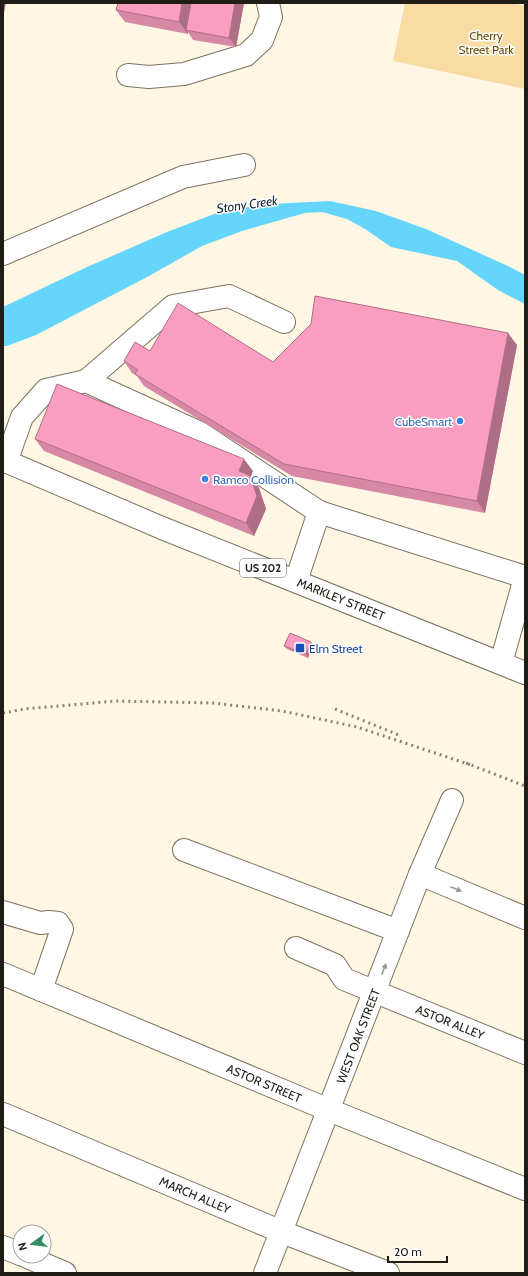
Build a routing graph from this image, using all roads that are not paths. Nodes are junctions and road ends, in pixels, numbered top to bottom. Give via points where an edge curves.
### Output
1 (268, 3) edge
2 (128, 75) dead end
3 (244, 165) dead end
4 (3, 254) edge
5 (284, 322) dead end
6 (86, 381) junction
7 (5, 461) edge
8 (319, 512) junction
9 (525, 577) edge
10 (296, 581) junction
11 (501, 663) junction
12 (525, 673) edge
13 (452, 800) dead end
14 (184, 850) dead end
15 (420, 874) junction
16 (3, 912) edge
17 (525, 918) edge
18 (398, 931) junction
19 (296, 948) dead end
20 (3, 974) edge
21 (41, 990) junction
22 (375, 991) junction
23 (525, 1053) edge
24 (329, 1110) junction
25 (3, 1114) edge
26 (525, 1189) edge
27 (282, 1232) junction
28 (44, 1264) edge
29 (65, 1273) edge
30 (265, 1273) edge
31 (388, 1273) edge

1 - 2 main road via 271,17 262,40 246,55 184,74 149,77
3 - 4 main road via 183,177
5 - 6 main road via 229,296 173,306
6 - 7 main road via 46,390 22,417
6 - 8 main road via 200,433
7 - 10 main road, MARKLEY STREET / US 202 via 162,528
8 - 9 main road
8 - 10 main road
9 - 11 main road
10 - 11 main road, MARKLEY STREET / US 202
11 - 12 main road, MARKLEY STREET / US 202
13 - 15 main road, WEST OAK STREET
14 - 18 main road
15 -> 17 main road
15 - 18 main road, WEST OAK STREET
16 - 21 main road via 40,923 58,923 62,930
22 -> 18 main road, WEST OAK STREET
19 - 22 main road, ASTOR ALLEY via 335,965 344,979
20 - 21 main road, ASTOR STREET
21 - 24 main road, ASTOR STREET
22 - 23 main road, ASTOR ALLEY
22 - 24 main road, WEST OAK STREET
24 - 26 main road, ASTOR STREET
24 - 27 main road, WEST OAK STREET
25 - 27 main road, MARCH ALLEY
27 - 30 main road, WEST OAK STREET
27 - 31 main road, MARCH ALLEY
28 - 29 main road

